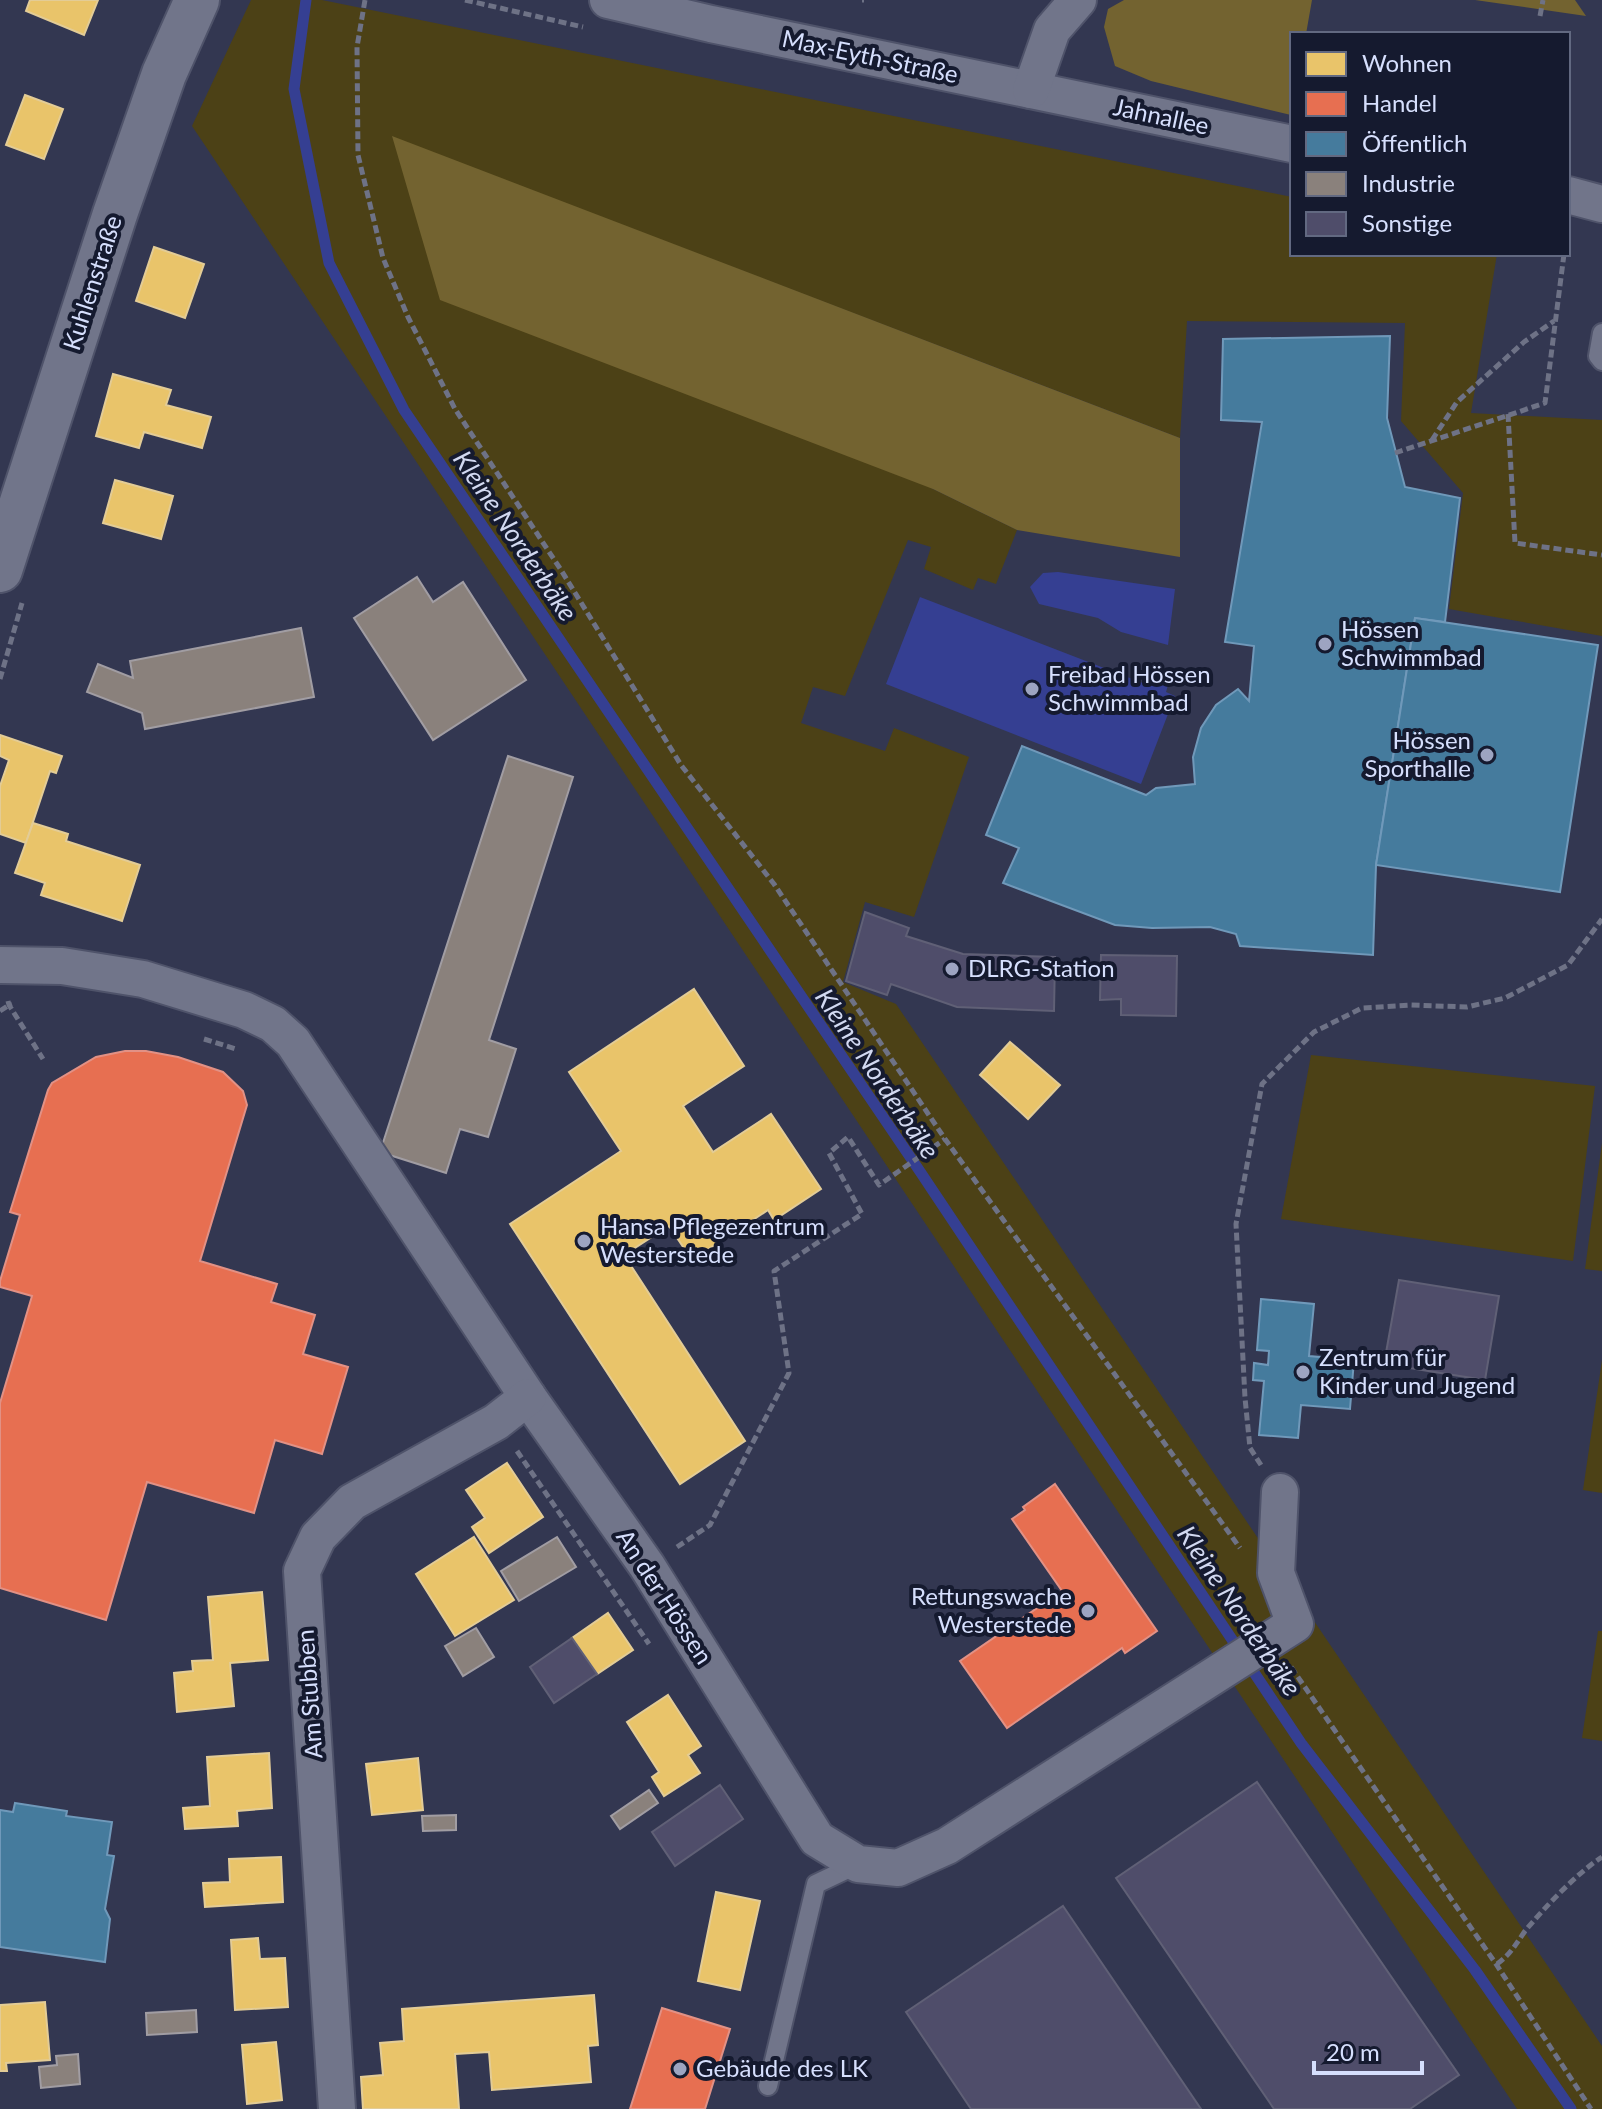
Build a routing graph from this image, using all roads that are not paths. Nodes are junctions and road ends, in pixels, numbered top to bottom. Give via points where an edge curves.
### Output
1 (197, 0) edge
2 (608, 0) edge
3 (1078, 0) edge
4 (1031, 90) junction
5 (1290, 144) edge
6 (1570, 196) edge
7 (1602, 204) edge
8 (1602, 333) edge
9 (1602, 361) edge
10 (0, 570) edge
11 (0, 965) edge
12 (528, 1397) junction
13 (1280, 1492) road end
14 (858, 1864) junction
15 (768, 2086) dead end
16 (337, 2109) edge

1 - 10 street, Kuhlenstraße via 164,74 120,200
2 - 4 street, Max-Eyth-Straße
3 - 4 street via 1052,30
4 - 5 street, Jahnallee
6 - 7 street
8 - 9 lane
11 - 12 street, An der Hössen via 62,966 143,979 273,1024 293,1042
12 - 14 street, An der Hössen via 647,1566 817,1839
12 - 16 street, Am Stubben via 496,1422 352,1502 318,1537 302,1571
13 - 14 street, An der Hössen via 1276,1573 1295,1624 947,1846 898,1868
14 - 15 lane via 816,1884

